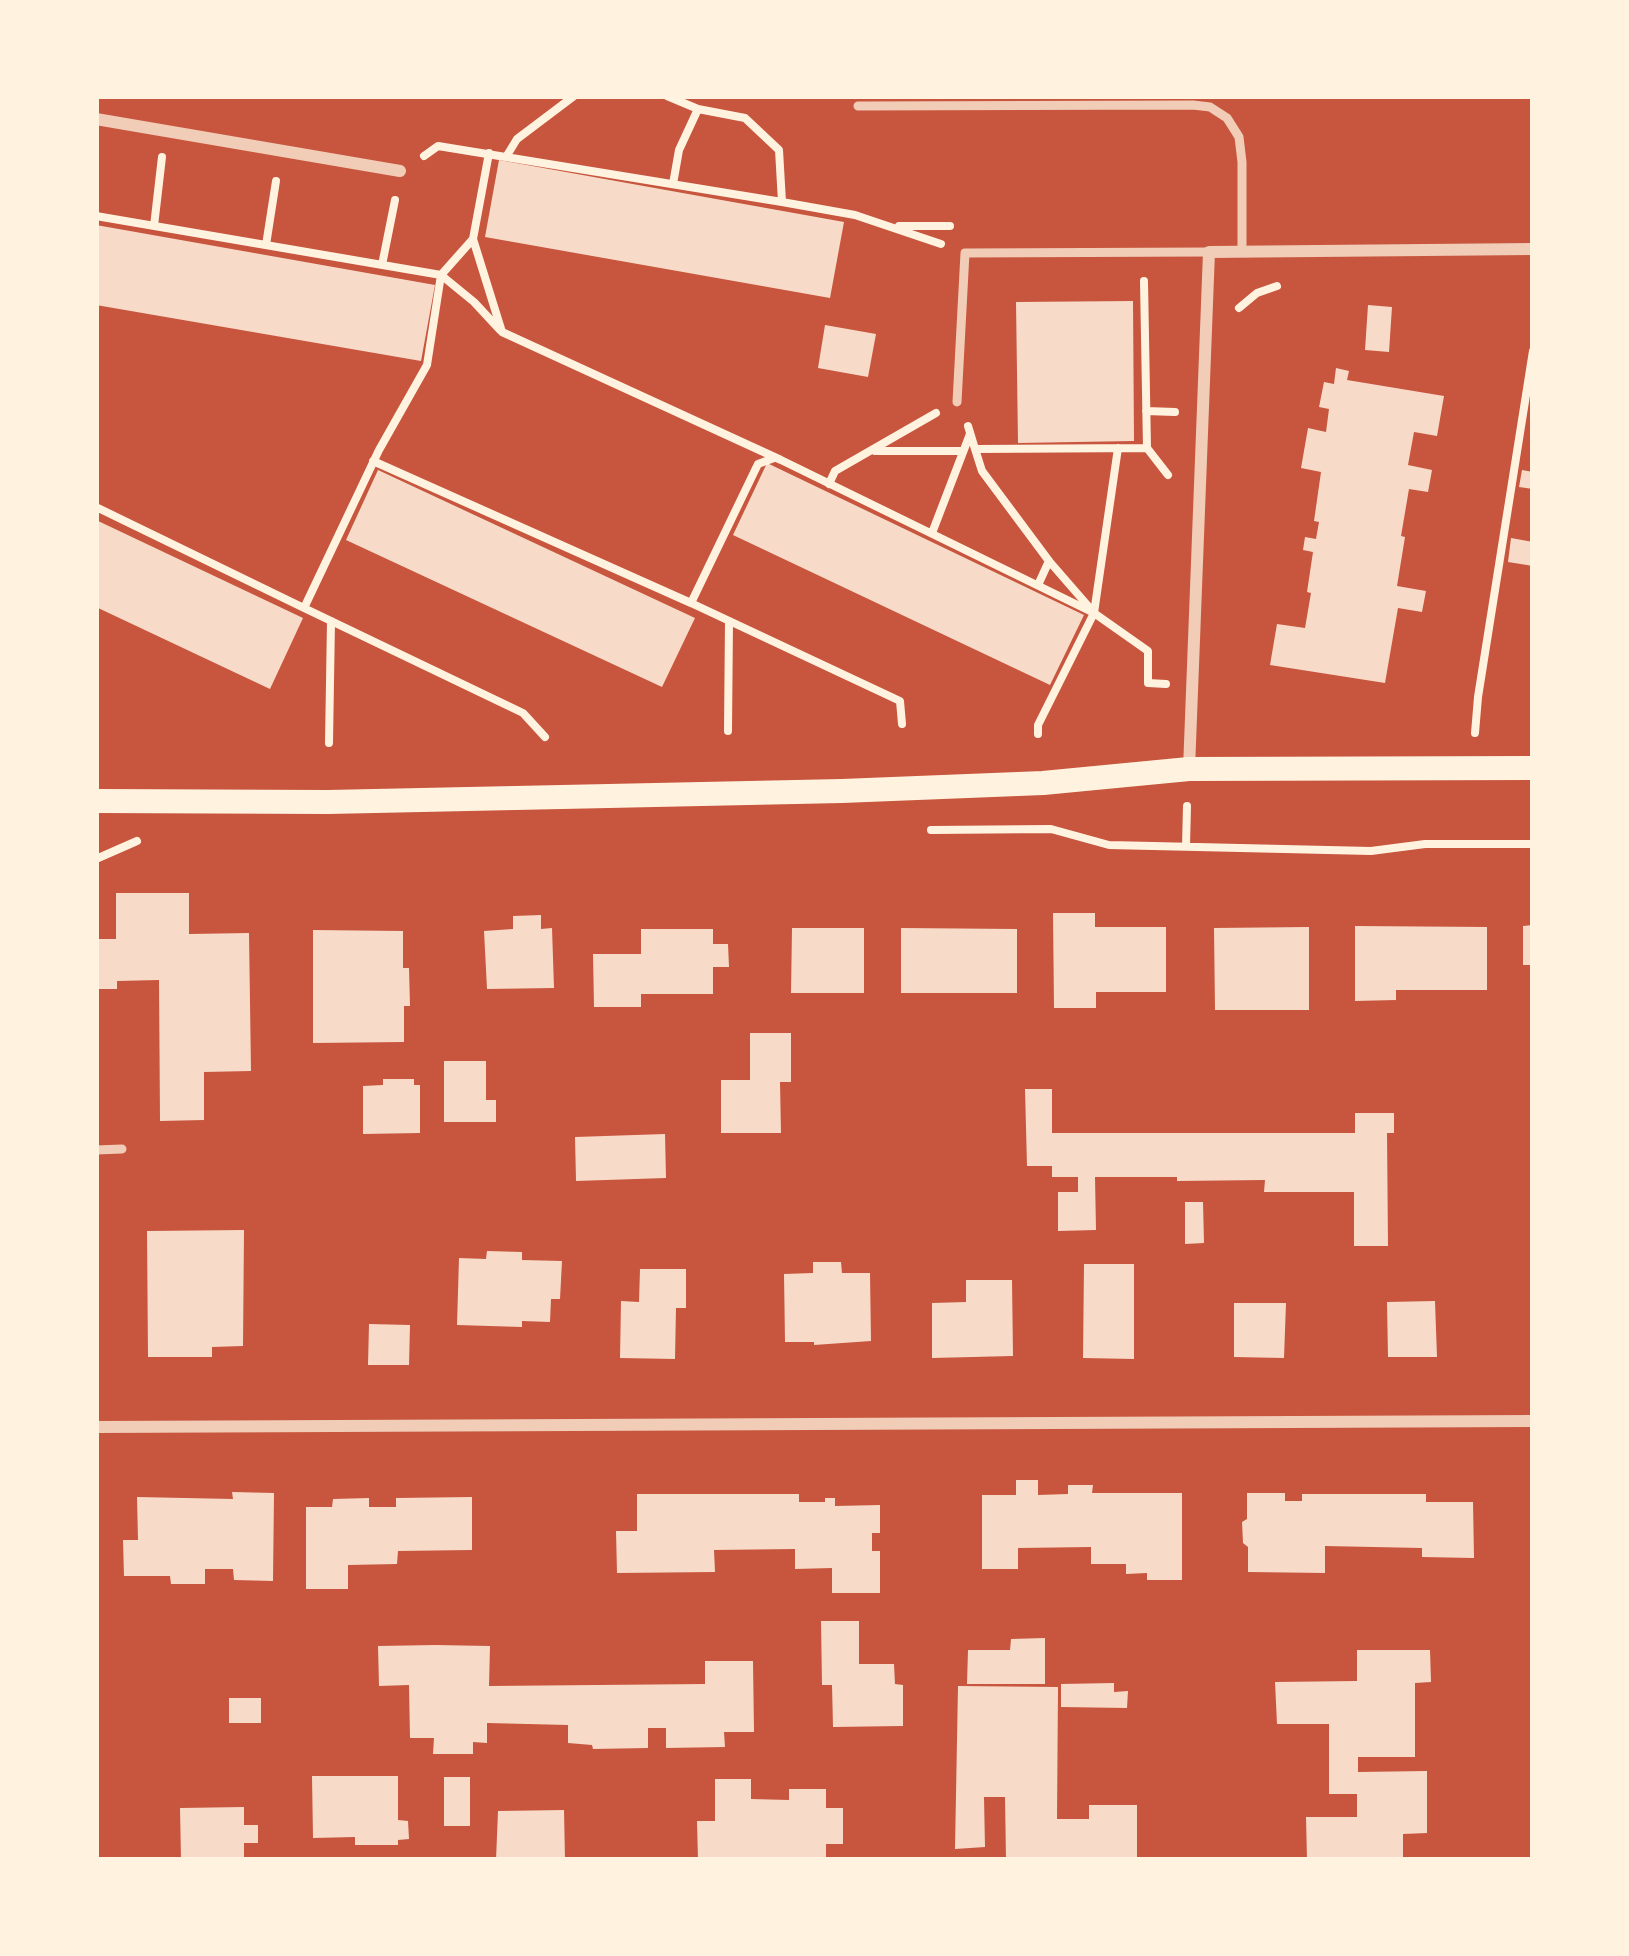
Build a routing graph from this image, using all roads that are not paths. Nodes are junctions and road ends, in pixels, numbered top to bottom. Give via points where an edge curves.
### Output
1 (1087, 100) edge
2 (858, 106) dead end
3 (96, 119) edge
4 (400, 171) road end
5 (1533, 249) edge
6 (1209, 252) junction
7 (1242, 252) junction
8 (957, 401) road end
9 (1533, 768) edge
10 (1189, 770) junction
11 (96, 801) edge
12 (122, 1149) dead end
13 (96, 1150) edge
14 (1533, 1421) edge
15 (96, 1427) edge

1 - 2 lane
1 - 7 lane via 1210,107 1226,118 1242,162
3 - 4 street
5 - 7 street
6 - 7 street
6 - 8 lane via 964,253
6 - 10 street
9 - 10 main road
10 - 11 main road via 842,790
12 - 13 lane
14 - 15 street

